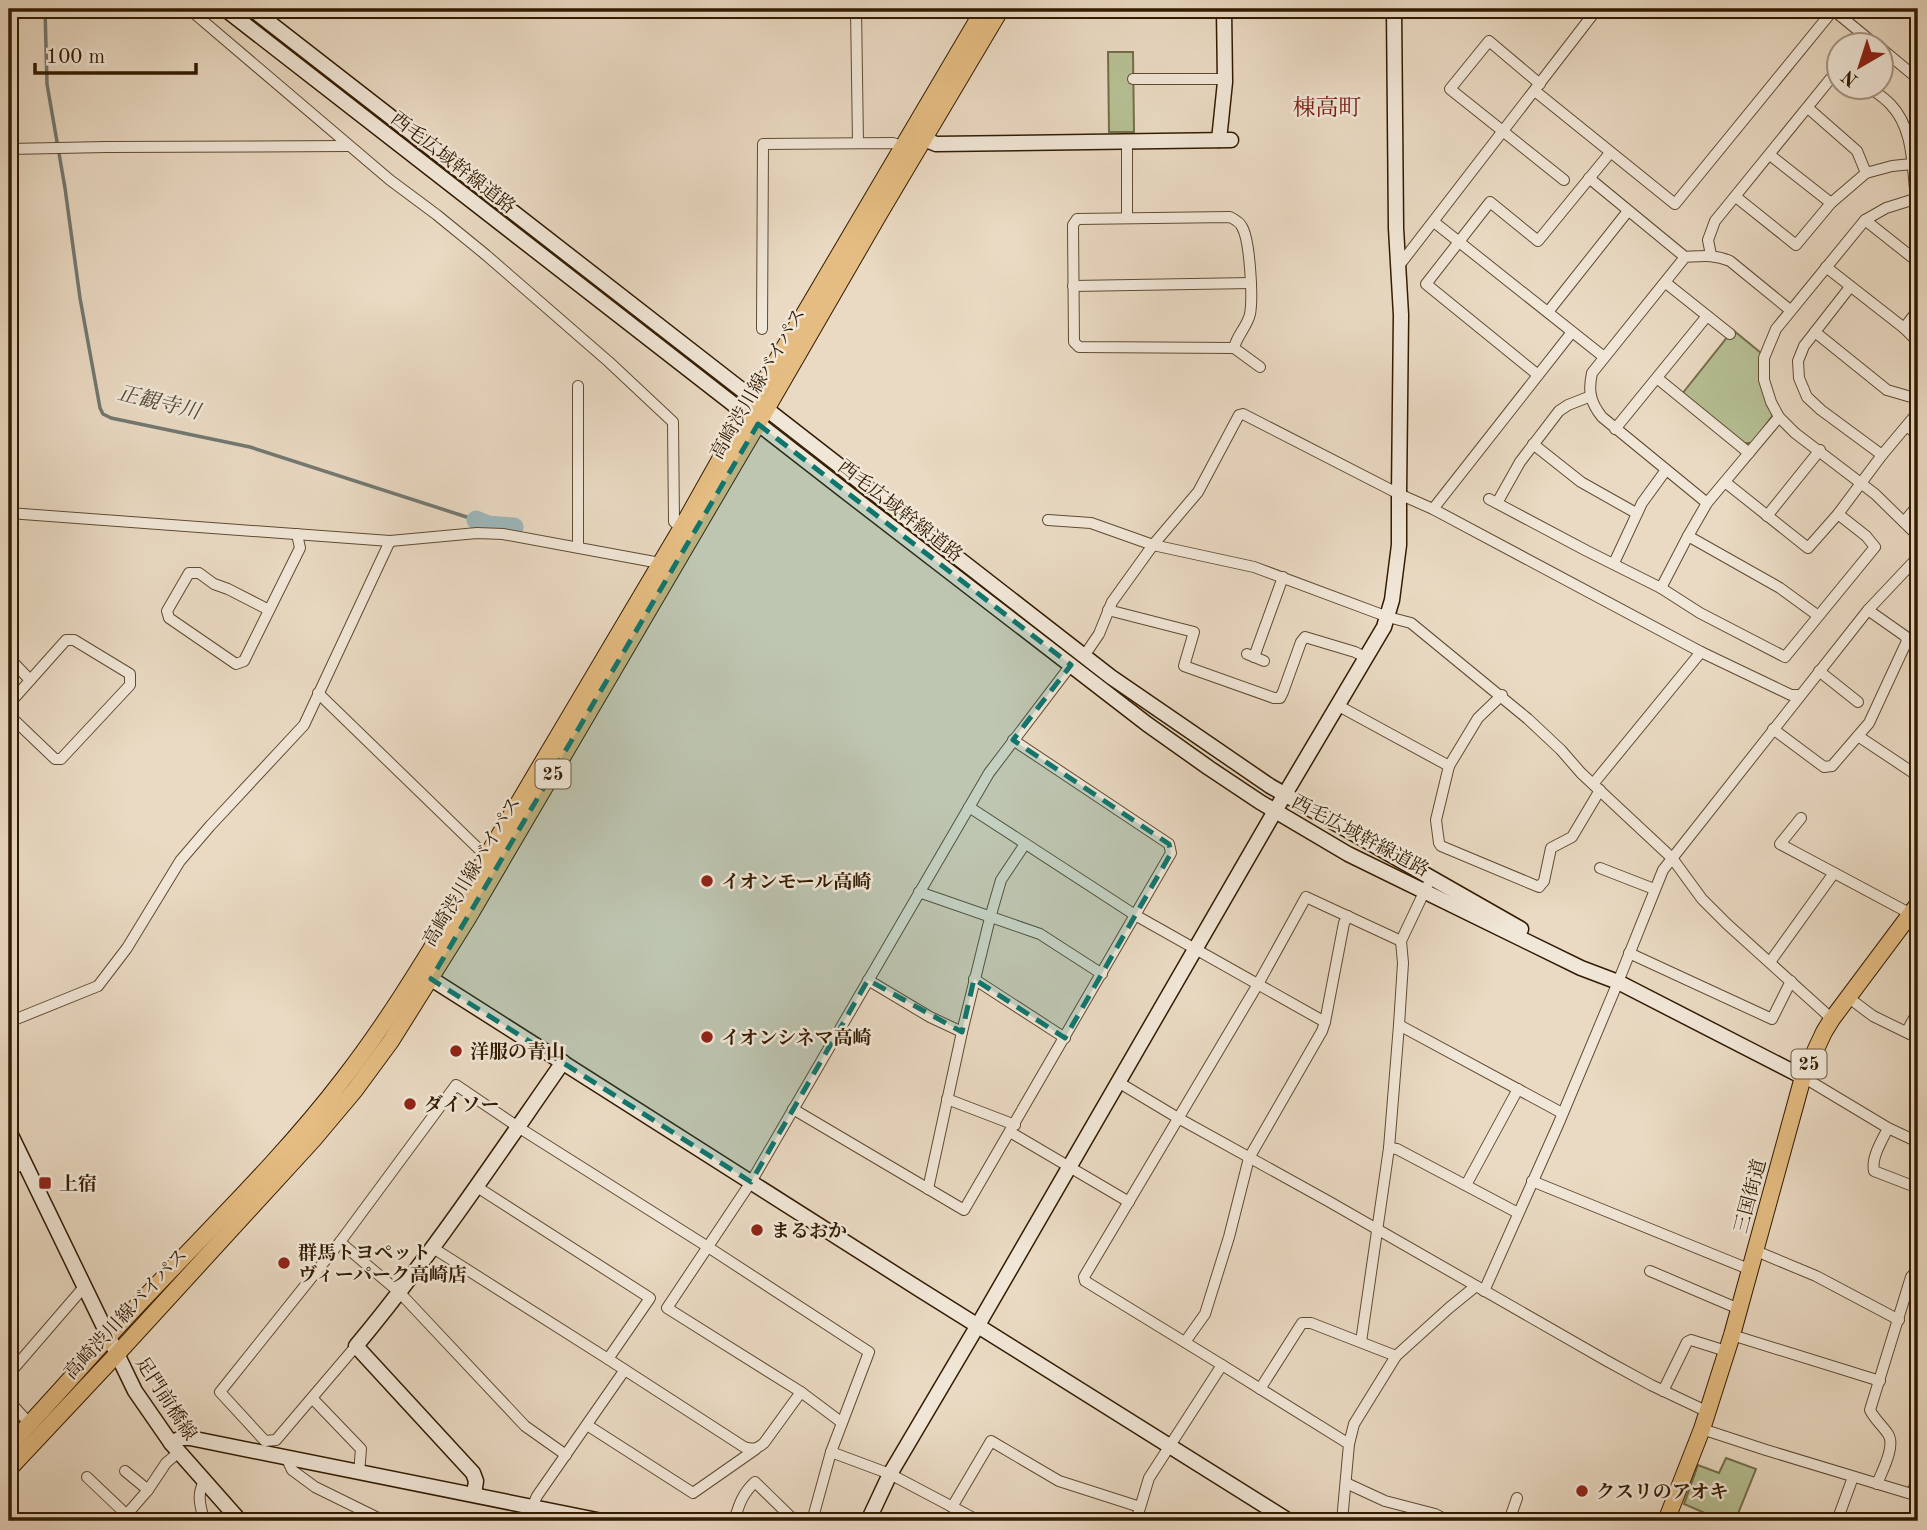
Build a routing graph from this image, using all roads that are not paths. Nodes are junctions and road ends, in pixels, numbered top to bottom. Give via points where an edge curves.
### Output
1 (189, 9) edge
2 (225, 9) edge
3 (252, 9) edge
4 (856, 9) edge
5 (985, 9) edge
6 (1001, 9) edge
7 (1224, 9) edge
8 (1394, 9) edge
9 (1597, 9) edge
10 (1833, 9) edge
11 (1861, 32) edge
12 (1896, 61) edge
13 (1133, 79) dead end
14 (1225, 79) junction
15 (1918, 79) edge
16 (1826, 84) edge
17 (1538, 88) junction
18 (1888, 102) edge
19 (1808, 108) junction
20 (1502, 130) junction
21 (924, 139) junction
22 (1127, 141) junction
23 (858, 143) junction
24 (349, 146) junction
25 (902, 147) junction
26 (9, 149) edge
27 (1610, 153) junction
28 (1770, 155) junction
29 (1912, 164) junction
30 (1866, 173) junction
31 (1589, 178) junction
32 (1564, 180) dead end
33 (1736, 197) junction
34 (1917, 198) edge
35 (1830, 203) junction
36 (1628, 211) junction
37 (1127, 218) junction
38 (1865, 220) junction
39 (1434, 222) junction
40 (1458, 242) junction
41 (1711, 255) junction
42 (1685, 257) junction
43 (1918, 262) edge
44 (1398, 267) junction
45 (1826, 267) junction
46 (1251, 283) junction
47 (1665, 283) junction
48 (1073, 286) junction
49 (1850, 287) junction
50 (1790, 310) junction
51 (1918, 310) edge
52 (1548, 312) junction
53 (1707, 316) junction
54 (762, 328) dead end
55 (1904, 328) junction
56 (1572, 332) junction
57 (1815, 332) junction
58 (1730, 334) dead end
59 (1918, 342) edge
60 (1234, 348) junction
61 (1604, 357) junction
62 (1260, 367) dead end
63 (1538, 375) junction
64 (1657, 378) junction
65 (578, 386) dead end
66 (1591, 396) junction
67 (1918, 399) edge
68 (761, 404) junction
69 (1918, 412) edge
70 (1779, 417) junction
71 (752, 419) junction
72 (1908, 427) junction
73 (1615, 429) junction
74 (1918, 435) edge
75 (1533, 444) junction
76 (1820, 450) junction
77 (1749, 453) junction
78 (1882, 455) junction
79 (1666, 470) junction
80 (1726, 482) junction
81 (1861, 482) junction
82 (1399, 494) junction
83 (1707, 503) junction
84 (1918, 505) edge
85 (1433, 509) junction
86 (9, 513) edge
87 (1636, 513) junction
88 (1838, 514) junction
89 (1767, 516) junction
90 (1048, 520) dead end
91 (9, 521) edge
92 (1904, 522) junction
93 (682, 527) junction
94 (297, 534) junction
95 (1688, 536) junction
96 (1918, 536) edge
97 (390, 541) junction
98 (1153, 545) junction
99 (578, 547) junction
100 (1918, 557) edge
101 (660, 563) junction
102 (1614, 563) junction
103 (9, 565) edge
104 (1283, 577) junction
105 (1661, 587) junction
106 (269, 610) junction
107 (1108, 610) junction
108 (1868, 610) junction
109 (1817, 615) junction
110 (1388, 617) junction
111 (1701, 652) junction
112 (1084, 656) junction
113 (1255, 657) dead end
114 (1365, 657) junction
115 (9, 658) edge
116 (1071, 665) junction
117 (1819, 671) junction
118 (30, 680) junction
119 (317, 693) junction
120 (1502, 695) junction
121 (1799, 695) junction
122 (1858, 702) dead end
123 (9, 704) edge
124 (1337, 705) junction
125 (9, 715) edge
126 (1773, 729) junction
127 (1858, 736) junction
128 (1013, 740) junction
129 (1449, 766) junction
130 (1918, 776) edge
131 (1596, 787) junction
132 (1285, 794) junction
133 (969, 807) junction
134 (1275, 811) junction
135 (1801, 818) dead end
136 (1026, 844) junction
137 (486, 856) junction
138 (1672, 858) junction
139 (1600, 868) dead end
140 (1834, 873) junction
141 (1430, 876) junction
142 (1654, 889) junction
143 (1425, 891) junction
144 (919, 892) junction
145 (1915, 912) edge
146 (1135, 915) junction
147 (1348, 916) junction
148 (989, 918) junction
149 (1401, 941) junction
150 (1196, 949) junction
151 (1629, 953) junction
152 (1770, 962) junction
153 (1102, 974) junction
154 (1598, 974) junction
155 (425, 975) junction
156 (974, 979) junction
157 (868, 980) junction
158 (1791, 981) junction
159 (1618, 982) junction
160 (1258, 984) junction
161 (1849, 998) junction
162 (1918, 1011) edge
163 (1832, 1019) junction
164 (9, 1022) edge
165 (1325, 1023) junction
166 (1399, 1025) junction
167 (1907, 1031) junction
168 (962, 1032) junction
169 (1065, 1038) junction
170 (1918, 1038) edge
171 (563, 1062) junction
172 (1803, 1077) junction
173 (1118, 1082) junction
174 (1518, 1089) junction
175 (947, 1099) junction
176 (793, 1109) junction
177 (1562, 1114) junction
178 (1178, 1118) junction
179 (518, 1127) junction
180 (1012, 1128) junction
181 (1888, 1128) junction
182 (9, 1131) edge
183 (1918, 1142) edge
184 (1389, 1148) junction
185 (1249, 1158) junction
186 (24, 1163) junction
187 (1069, 1166) junction
188 (9, 1175) edge
189 (1532, 1181) junction
190 (751, 1182) junction
191 (1466, 1185) junction
192 (477, 1187) junction
193 (1918, 1188) edge
194 (928, 1189) junction
195 (1129, 1202) junction
196 (1518, 1213) junction
197 (1378, 1230) junction
198 (340, 1242) junction
199 (708, 1247) junction
200 (433, 1248) junction
201 (1756, 1251) junction
202 (1918, 1269) edge
203 (1751, 1270) junction
204 (1650, 1271) dead end
205 (84, 1287) junction
206 (1480, 1289) junction
207 (400, 1293) junction
208 (1739, 1309) junction
209 (1899, 1320) junction
210 (978, 1325) junction
211 (107, 1337) junction
212 (1185, 1342) junction
213 (1360, 1342) junction
214 (1729, 1343) junction
215 (356, 1346) junction
216 (117, 1354) junction
217 (1396, 1356) junction
218 (608, 1359) junction
219 (1222, 1365) junction
220 (624, 1371) junction
221 (9, 1374) edge
222 (1880, 1381) junction
223 (1260, 1389) junction
224 (1663, 1391) junction
225 (802, 1392) junction
226 (312, 1398) junction
227 (9, 1401) edge
228 (1706, 1411) junction
229 (841, 1422) junction
230 (30, 1424) junction
231 (587, 1425) junction
232 (1702, 1429) junction
233 (1349, 1444) junction
234 (9, 1446) edge
235 (1170, 1446) junction
236 (175, 1448) junction
237 (757, 1448) junction
238 (831, 1452) junction
239 (566, 1455) junction
240 (286, 1457) junction
241 (9, 1469) edge
242 (125, 1471) dead end
243 (359, 1472) junction
244 (890, 1474) junction
245 (1918, 1476) edge
246 (1853, 1477) junction
247 (87, 1478) dead end
248 (204, 1482) junction
249 (1346, 1483) junction
250 (1877, 1484) junction
251 (148, 1490) junction
252 (474, 1494) junction
253 (1915, 1495) edge
254 (1517, 1498) dead end
255 (532, 1507) junction
256 (952, 1507) junction
257 (1140, 1507) junction
258 (124, 1518) edge
259 (378, 1520) edge
260 (204, 1521) edge
261 (240, 1521) edge
262 (602, 1521) edge
263 (734, 1521) edge
264 (795, 1521) edge
265 (812, 1521) edge
266 (868, 1521) edge
267 (979, 1521) edge
268 (1136, 1521) edge
269 (1289, 1521) edge
270 (1342, 1521) edge
271 (1448, 1521) edge
272 (1508, 1521) edge
273 (1666, 1521) edge
274 (1838, 1521) edge

1 - 24 street
2 - 71 street, 西毛広域幹線道路
3 - 68 street, 西毛広域幹線道路
4 - 23 street
5 - 25 main road, 高崎渋川線バイパス / 25
6 - 21 main road, 高崎渋川線バイパス / 25
7 - 14 street
8 - 44 street
9 - 17 street
10 - 11 street
10 - 27 street via 1675,204
12 - 15 street
13 - 14 street
14 - 22 street via 1225,140
16 - 19 street
17 - 20 street
17 - 20 street via 1489,41 1450,89
17 - 27 street
18 - 29 street via 1910,138
19 - 28 street
19 - 30 street via 1857,151
20 - 32 street
20 - 39 street
21 - 22 street via 936,144
21 - 68 main road, 高崎渋川線バイパス / 25
22 - 37 street
23 - 25 street
23 - 54 street via 763,144
24 - 26 street
24 - 93 street via 486,255 673,422 674,522
25 - 68 main road, 高崎渋川線バイパス / 25
27 - 31 street
28 - 33 street
28 - 35 street
29 - 30 street
29 - 34 street
30 - 35 street
31 - 36 street
31 - 40 street via 1538,241 1490,202
33 - 35 street via 1796,246
33 - 41 street via 1715,220 1708,240
34 - 38 street
36 - 42 street
36 - 52 street
37 - 46 street via 1236,220 1246,240
37 - 48 street via 1077,219 1073,225
38 - 43 street
38 - 45 street
39 - 40 street
39 - 44 street
40 - 52 street
40 - 63 street via 1426,284
41 - 42 street
41 - 50 street via 1730,261
42 - 47 street
44 - 82 street
45 - 49 street
45 - 50 street
46 - 48 street
46 - 60 street via 1250,314
47 - 53 street
47 - 61 street
48 - 60 street via 1074,342 1079,348
49 - 55 street
49 - 57 street
50 - 70 street via 1764,358 1764,380
51 - 55 street
52 - 56 street
53 - 58 street
53 - 64 street
55 - 59 street
56 - 61 street
56 - 63 street
57 - 67 street via 1887,390
57 - 78 street via 1798,361 1798,378 1807,397
60 - 62 street
61 - 66 street via 1592,373
63 - 85 street
64 - 73 street
64 - 77 street
65 - 99 street
66 - 73 street via 1595,409
66 - 75 street via 1559,411
68 - 71 main road, 高崎渋川線バイパス / 25
68 - 112 street, 西毛広域幹線道路
69 - 72 street
70 - 76 street
70 - 77 street
71 - 93 main road, 高崎渋川線バイパス / 25
71 - 116 street, 西毛広域幹線道路
71 - 155 main road, 高崎渋川線バイパス / 25
72 - 74 street
72 - 78 street
73 - 79 street
75 - 87 street via 1581,482
75 - 102 street via 1493,501
76 - 81 street
76 - 89 street
77 - 80 street
78 - 81 street
79 - 83 street
79 - 87 street
80 - 83 street
80 - 89 street
81 - 88 street
81 - 92 street
82 - 85 street
82 - 98 street via 1243,414 1198,492
82 - 110 street via 1399,545
83 - 95 street
84 - 92 street
85 - 111 street
86 - 94 street
87 - 102 street
88 - 89 street via 1808,548
88 - 109 street via 1875,547
90 - 98 street via 1091,523
91 - 103 street via 14,537
92 - 96 street
93 - 101 main road, 高崎渋川線バイパス / 25
94 - 97 street
94 - 106 street via 300,548
95 - 105 street
95 - 109 street via 1780,588
97 - 99 street via 477,533
97 - 119 street
98 - 104 street
98 - 107 street
99 - 101 street
100 - 108 street
101 - 137 main road, 高崎渋川線バイパス / 25
102 - 105 street
104 - 110 street
104 - 113 street
105 - 109 street via 1785,657
106 - 106 street via 244,661 236,664 169,618 167,611 189,573 199,573
107 - 112 street
107 - 114 street via 1194,632 1184,666 1274,698 1280,698 1305,637
108 - 117 street
108 - 127 street via 1907,641 1869,723
110 - 114 street
110 - 120 street via 1411,623
111 - 121 street
111 - 131 street
112 - 132 street, 西毛広域幹線道路
114 - 124 street
115 - 118 street
116 - 128 street
116 - 134 street, 西毛広域幹線道路 via 1147,724
117 - 121 street
117 - 122 street
118 - 123 street
118 - 125 street via 66,640 74,640 130,674 130,685 61,759 55,759
119 - 137 street
119 - 164 street via 304,725 180,861 98,986
120 - 129 street via 1478,718
120 - 131 street
121 - 126 street
124 - 129 street
124 - 132 street
126 - 127 street via 1824,767 1832,765
126 - 138 street
127 - 130 street
128 - 133 street
128 - 146 street via 1169,844 1171,853
129 - 131 street via 1436,820 1438,843 1539,887 1550,848 1572,837
131 - 138 street
132 - 134 street
132 - 141 street, 西毛広域幹線道路
133 - 136 street
133 - 144 street
134 - 143 street, 西毛広域幹線道路 via 1348,854
134 - 150 street
135 - 140 street via 1780,844
136 - 146 street
136 - 148 street via 1001,880
137 - 155 main road, 高崎渋川線バイパス / 25
138 - 142 street
138 - 152 street via 1702,899
139 - 142 street
140 - 145 street
140 - 152 street
141 - 143 street
141 - 154 street, 西毛広域幹線道路
142 - 151 street
143 - 149 street
143 - 154 street, 西毛広域幹線道路
144 - 148 street
144 - 157 street
145 - 161 main road, 三国街道 / 25
146 - 150 street
146 - 153 street
147 - 149 street
147 - 160 street via 1306,897
147 - 165 street
148 - 153 street via 1040,934
148 - 156 street
149 - 166 street
150 - 160 street
150 - 173 street
151 - 158 street via 1772,1019
151 - 159 street
152 - 158 street
153 - 169 street
154 - 159 street, 西毛広域幹線道路
155 - 171 street
155 - 211 main road, 高崎渋川線バイパス / 25 via 301,1130
155 - 216 main road, 高崎渋川線バイパス / 25 via 391,1041 355,1090
156 - 168 street
156 - 169 street
157 - 168 street
157 - 176 street
158 - 163 street
159 - 172 street, 西毛広域幹線道路
159 - 177 street
160 - 165 street
160 - 178 street
161 - 163 main road, 三国街道 / 25
161 - 167 street via 1873,1016
162 - 167 street
163 - 172 main road, 三国街道 / 25
165 - 185 street
166 - 174 street
166 - 184 street
167 - 170 street
168 - 175 street
169 - 180 street
171 - 179 street
171 - 190 street
172 - 181 street
172 - 201 main road, 三国街道 / 25
173 - 178 street
173 - 187 street
174 - 177 street
174 - 191 street
175 - 180 street
175 - 194 street
176 - 190 street
176 - 194 street
177 - 189 street
178 - 185 street
178 - 195 street
179 - 192 street
179 - 198 street via 456,1085
179 - 199 street
180 - 187 street
180 - 194 street via 964,1210
181 - 183 street
181 - 193 street via 1874,1171
182 - 186 street, 足門前橋線
184 - 191 street
184 - 197 street
185 - 197 street
185 - 212 street via 1205,1314
186 - 188 street
186 - 205 street, 足門前橋線
187 - 195 street
187 - 210 street
189 - 196 street
189 - 203 street
190 - 199 street
190 - 210 street
191 - 196 street
192 - 200 street
192 - 218 street via 650,1298
195 - 212 street via 1085,1281
196 - 206 street
197 - 206 street
197 - 213 street
198 - 207 street
198 - 226 street via 220,1392 265,1441 276,1440
199 - 225 street via 667,1308
199 - 229 street via 869,1352
200 - 207 street
200 - 218 street
201 - 203 main road, 三国街道 / 25
201 - 209 street via 1816,1276
202 - 209 street via 1911,1277
203 - 208 main road, 三国街道 / 25
204 - 208 street
205 - 211 street, 足門前橋線
205 - 221 street
206 - 217 street via 1449,1308
206 - 224 street
207 - 215 street
207 - 239 street via 525,1426
208 - 214 main road, 三国街道 / 25
209 - 222 street
210 - 235 street
210 - 244 street
211 - 216 street, 足門前橋線
211 - 230 main road, 高崎渋川線バイパス / 25
212 - 219 street
213 - 217 street
213 - 223 street via 1302,1323
214 - 222 street
214 - 224 street via 1687,1342
214 - 228 main road, 三国街道 / 25
215 - 226 street
215 - 252 street via 474,1473
216 - 236 street, 足門前橋線 via 135,1391
216 - 241 main road, 高崎渋川線バイパス / 25
217 - 233 street via 1354,1424
218 - 220 street
219 - 223 street
219 - 235 street
220 - 231 street
220 - 237 street via 744,1447
222 - 250 street via 1870,1410 1890,1436 1891,1446
223 - 233 street
224 - 228 street
225 - 229 street
225 - 237 street
226 - 243 street via 361,1449
227 - 230 street
228 - 232 main road, 三国街道 / 25
229 - 238 street
230 - 234 main road, 高崎渋川線バイパス / 25
231 - 237 street via 693,1493
231 - 239 street
232 - 246 street
232 - 273 main road, 三国街道 / 25
233 - 249 street
235 - 257 street via 1149,1478
235 - 269 street
236 - 240 street via 181,1438 190,1438
236 - 248 street, 足門前橋線
236 - 251 street
238 - 244 street
238 - 265 street
239 - 255 street
240 - 243 street
240 - 259 street via 292,1470 307,1482
242 - 251 street
243 - 252 street
244 - 256 street
244 - 266 street
245 - 253 street
246 - 250 street
246 - 274 street
247 - 258 street
248 - 260 street via 199,1498
248 - 261 street, 足門前橋線
249 - 270 street
249 - 271 street
250 - 253 street
251 - 258 street
252 - 255 street
254 - 272 street
255 - 262 street
256 - 257 street via 991,1441 1059,1481
256 - 267 street
257 - 268 street
263 - 264 street via 741,1498 755,1482

